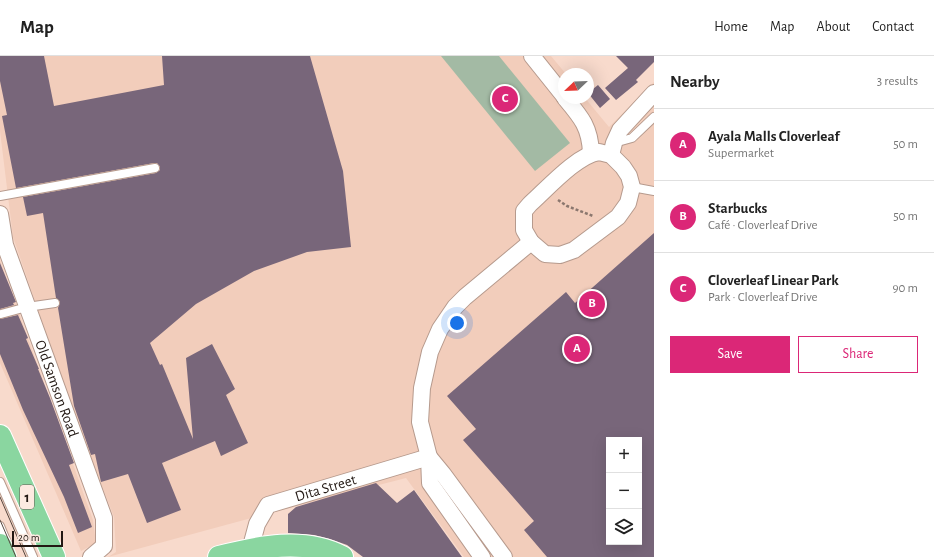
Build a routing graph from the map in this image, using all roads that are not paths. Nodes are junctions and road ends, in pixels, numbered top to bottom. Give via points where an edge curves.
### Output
1 (532, 56) edge
2 (558, 88) edge
3 (654, 93) edge
4 (570, 104) edge
5 (654, 117) edge
6 (612, 149) junction
7 (591, 153) junction
8 (155, 168) dead end
9 (632, 187) junction
10 (654, 191) edge
11 (0, 196) edge
12 (0, 214) edge
13 (531, 242) junction
14 (55, 303) dead end
15 (27, 307) junction
16 (1, 314) edge
17 (0, 436) edge
18 (429, 457) junction
19 (0, 482) edge
20 (0, 526) edge
21 (0, 545) edge
22 (250, 550) junction
23 (5, 557) edge
24 (14, 557) edge
25 (33, 557) edge
26 (54, 557) edge
27 (91, 557) edge
28 (219, 557) edge
29 (342, 557) edge
30 (482, 557) edge
31 (504, 557) edge

1 - 2 street
3 - 6 street via 620,130
4 - 7 street via 589,131
5 - 6 lane via 632,138
6 - 7 street
6 - 9 street via 629,176
7 - 13 street via 577,161 524,211 524,230
8 - 11 lane
9 - 10 lane
9 - 13 street via 628,203 618,217 574,250 560,254 545,254
12 - 15 street, Old Samson Road via 5,245
13 - 18 street via 465,297 440,329 430,352 420,401 420,422
14 - 15 lane
15 - 16 lane
15 - 27 street, Old Samson Road via 104,518 104,546
17 - 26 highway, 1
18 - 22 street, Dita Street via 268,505 257,524
18 - 30 street via 430,483
18 - 31 street
19 - 25 lane
20 - 24 lane
21 - 23 highway
22 - 28 highway
22 - 29 highway via 306,546

